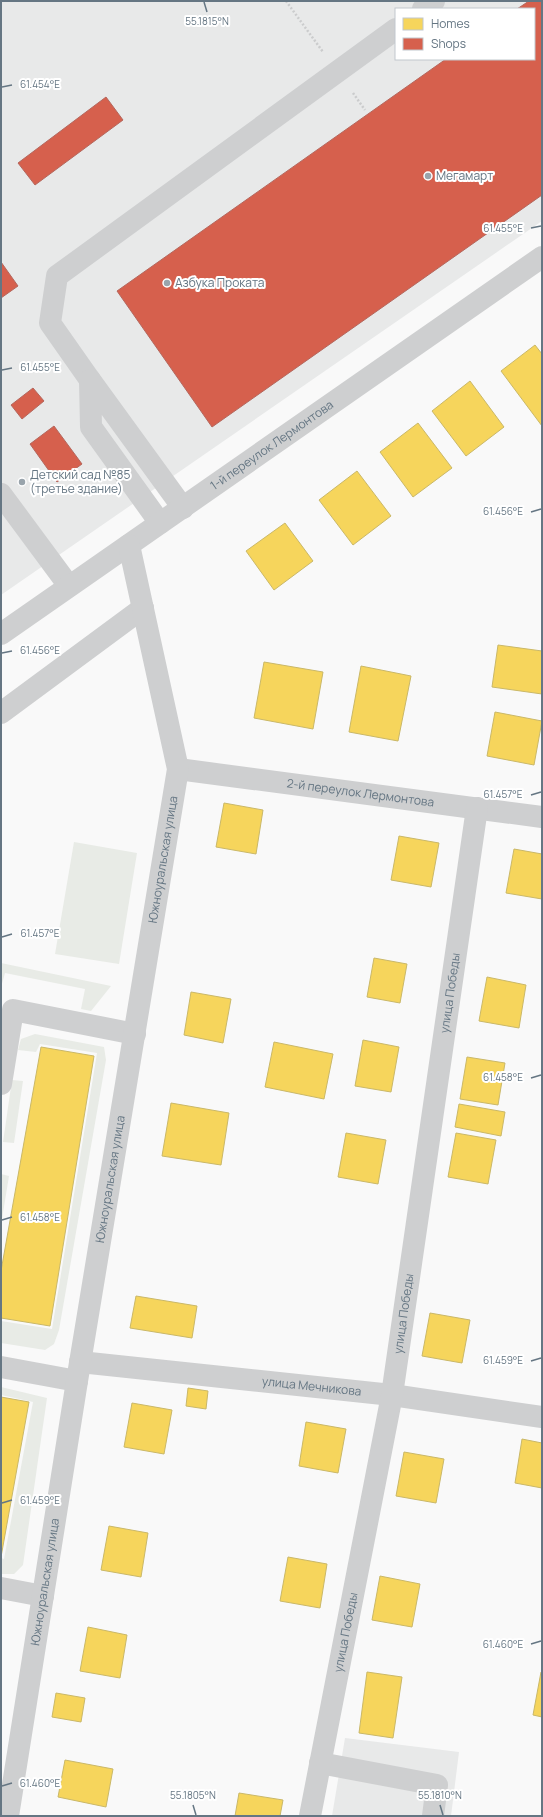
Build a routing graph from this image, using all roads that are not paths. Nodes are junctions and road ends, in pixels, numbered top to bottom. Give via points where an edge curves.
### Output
1 (434, 1) edge
2 (424, 8) edge
3 (395, 30) edge
4 (542, 257) edge
5 (90, 380) junction
6 (1, 494) edge
7 (183, 508) junction
8 (160, 523) junction
9 (129, 545) junction
10 (69, 586) junction
11 (143, 608) junction
12 (1, 634) edge
13 (1, 713) edge
14 (178, 769) junction
15 (477, 808) junction
16 (542, 817) edge
17 (135, 1034) junction
18 (1, 1084) edge
19 (1, 1367) edge
20 (79, 1371) junction
21 (392, 1396) junction
22 (542, 1417) edge
23 (1, 1588) edge
24 (43, 1596) junction
25 (320, 1764) junction
26 (8, 1816) edge
27 (310, 1816) edge
28 (433, 1816) edge

1 - 2 street
3 - 5 street via 57,276 50,323
4 - 7 street, 1-й переулок Лермонтова
5 - 7 street
5 - 8 street via 91,426
6 - 10 street
7 - 8 street, 1-й переулок Лермонтова
8 - 9 street, 1-й переулок Лермонтова
9 - 10 street, 1-й переулок Лермонтова
9 - 11 street, Южноуральская улица
10 - 12 street, 1-й переулок Лермонтова
11 - 13 street
11 - 14 street, Южноуральская улица
14 - 15 street, 2-й переулок Лермонтова
14 - 17 street, Южноуральская улица
15 - 16 street, 2-й переулок Лермонтова
15 - 21 street, улица Победы
17 - 18 street via 13,1010
17 - 20 street, Южноуральская улица
19 - 20 street, улица Мечникова
20 - 21 street, улица Мечникова
20 - 24 street, Южноуральская улица
21 - 22 street, улица Мечникова
21 - 25 street, улица Победы
23 - 24 street
24 - 26 street, Южноуральская улица
25 - 27 street, улица Победы
25 - 28 street via 437,1785

